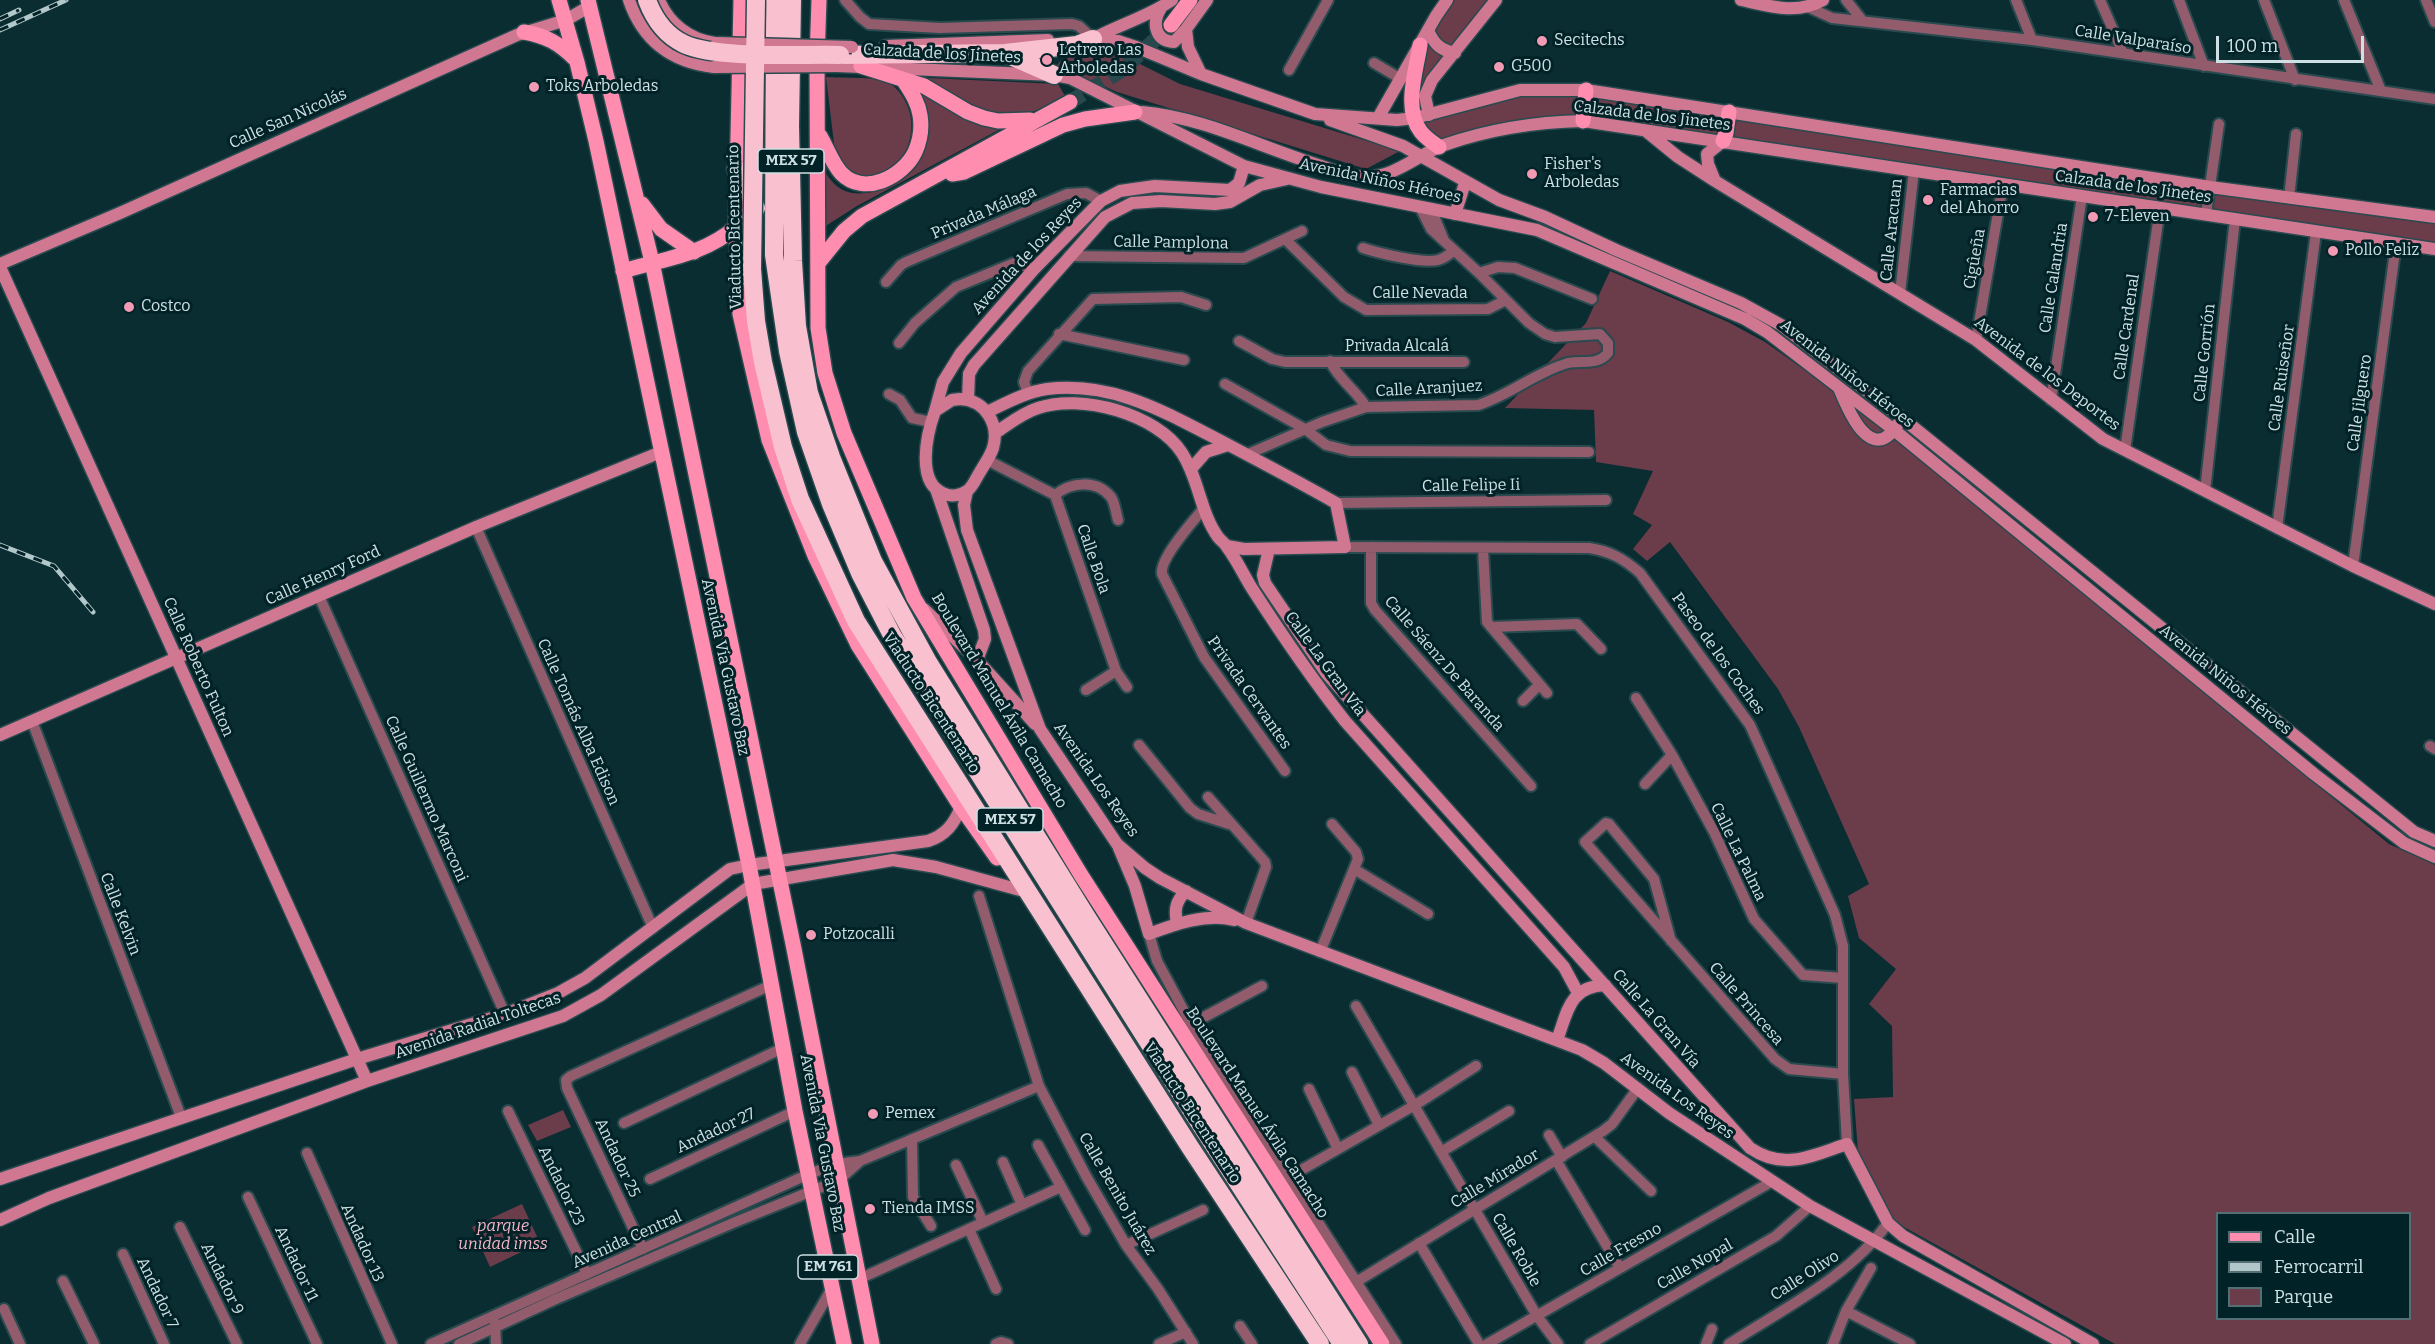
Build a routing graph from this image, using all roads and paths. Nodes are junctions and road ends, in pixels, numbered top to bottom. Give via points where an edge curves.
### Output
1 (559, 0) edge
2 (629, 0) edge
3 (646, 0) edge
4 (659, 0) edge
5 (741, 0) edge
6 (756, 0) edge
7 (775, 0) edge
8 (792, 0) edge
9 (819, 0) edge
10 (845, 0) edge
11 (1172, 0) edge
12 (1190, 0) edge
13 (1207, 0) edge
14 (1328, 0) edge
15 (1447, 0) edge
16 (1741, 0) edge
17 (1823, 0) edge
18 (1846, 0) edge
19 (2016, 0) edge
20 (2100, 0) edge
21 (2179, 0) edge
22 (2264, 0) edge
23 (2344, 0) edge
24 (2426, 0) edge
25 (1493, 1) edge
26 (589, 3) edge
27 (1776, 4) edge
28 (1808, 7) junction
29 (1161, 8) junction
30 (566, 20) junction
31 (1862, 20) junction
32 (2435, 22) edge
33 (1179, 27) junction
34 (1428, 30) junction
35 (524, 32) junction
36 (1093, 39) junction
37 (2032, 40) junction
38 (1420, 45) junction
39 (1005, 53) junction
40 (1455, 53) junction
41 (2123, 53) junction
42 (843, 56) junction
43 (577, 62) junction
44 (1374, 63) dead end
45 (861, 66) junction
46 (2204, 66) junction
47 (1289, 70) dead end
48 (1201, 74) junction
49 (1054, 75) junction
50 (1401, 79) junction
51 (2295, 80) junction
52 (904, 81) junction
53 (1586, 90) junction
54 (2381, 91) junction
55 (2435, 99) edge
56 (1070, 102) tunnel mouth
57 (1135, 112) junction
58 (1729, 112) junction
59 (1315, 114) junction
60 (1422, 116) junction
61 (1378, 118) junction
62 (1036, 119) junction
63 (1582, 122) junction
64 (2219, 124) dead end
65 (1645, 130) junction
66 (819, 132) junction
67 (2296, 134) dead end
68 (1723, 141) junction
69 (1439, 147) junction
70 (1422, 155) junction
71 (1244, 166) junction
72 (736, 169) junction
73 (1914, 170) junction
74 (934, 177) junction
75 (1289, 179) junction
76 (1715, 181) junction
77 (1465, 183) junction
78 (2003, 184) junction
79 (1244, 187) junction
80 (2210, 187) junction
81 (2082, 196) junction
82 (2289, 198) junction
83 (639, 200) junction
84 (1101, 201) junction
85 (1425, 208) junction
86 (2160, 208) junction
87 (1455, 214) junction
88 (2206, 214) junction
89 (2435, 218) edge
90 (2235, 219) junction
91 (736, 227) junction
92 (775, 229) junction
93 (1302, 231) dead end
94 (2316, 232) junction
95 (1285, 239) junction
96 (2396, 244) junction
97 (1363, 248) dead end
98 (2435, 249) edge
99 (1454, 251) junction
100 (694, 252) junction
101 (1069, 256) junction
102 (652, 262) junction
103 (819, 262) junction
104 (0, 266) edge
105 (1034, 269) junction
106 (624, 271) junction
107 (1479, 273) junction
108 (886, 282) dead end
109 (1900, 293) junction
110 (1592, 299) dead end
111 (1506, 300) junction
112 (1206, 305) dead end
113 (1059, 334) junction
114 (1976, 340) junction
115 (1239, 341) dead end
116 (898, 343) dead end
117 (1184, 360) dead end
118 (1330, 361) junction
119 (1464, 362) dead end
120 (1225, 384) dead end
121 (1838, 387) junction
122 (1028, 393) junction
123 (889, 394) dead end
124 (968, 400) junction
125 (2051, 400) junction
126 (1366, 407) junction
127 (987, 412) junction
128 (933, 417) junction
129 (1902, 418) junction
130 (1305, 429) junction
131 (1894, 430) junction
132 (995, 433) junction
133 (1228, 445) junction
134 (2125, 450) junction
135 (661, 452) junction
136 (1589, 453) dead end
137 (1248, 454) junction
138 (987, 460) junction
139 (1191, 469) junction
140 (936, 489) junction
141 (967, 491) junction
142 (2205, 491) junction
143 (1055, 495) junction
144 (1606, 500) dead end
145 (1336, 503) junction
146 (1204, 508) junction
147 (1118, 520) dead end
148 (1340, 520) junction
149 (476, 527) junction
150 (2277, 528) junction
151 (1227, 546) junction
152 (1345, 547) junction
153 (1371, 547) junction
154 (1327, 548) junction
155 (1269, 549) junction
156 (1483, 549) junction
157 (2353, 566) junction
158 (319, 596) junction
159 (914, 598) junction
160 (2435, 603) edge
161 (1491, 627) junction
162 (1601, 650) dead end
163 (176, 658) junction
164 (977, 660) junction
165 (1116, 671) junction
166 (1127, 687) dead end
167 (1086, 690) dead end
168 (1636, 699) dead end
169 (1523, 701) dead end
170 (32, 721) junction
171 (1040, 729) junction
172 (0, 735) edge
173 (1139, 745) dead end
174 (1672, 755) junction
175 (2325, 760) junction
176 (1285, 771) dead end
177 (2314, 774) junction
178 (1645, 784) dead end
179 (1531, 786) dead end
180 (1208, 797) dead end
181 (961, 807) junction
182 (1230, 824) junction
183 (1332, 824) dead end
184 (2435, 841) edge
185 (1117, 844) junction
186 (2435, 857) edge
187 (775, 861) junction
188 (749, 865) junction
189 (1354, 869) junction
190 (778, 879) junction
191 (753, 884) junction
192 (1020, 890) junction
193 (1186, 891) junction
194 (979, 896) dead end
195 (1428, 914) dead end
196 (1246, 922) junction
197 (1177, 923) junction
198 (653, 928) junction
199 (1149, 934) junction
200 (1671, 941) junction
201 (1320, 952) junction
202 (1843, 978) junction
203 (771, 985) junction
204 (1262, 986) dead end
205 (1605, 986) junction
206 (1578, 993) junction
207 (1356, 1006) dead end
208 (505, 1014) junction
209 (1191, 1024) junction
210 (1557, 1040) junction
211 (784, 1047) junction
212 (357, 1059) junction
213 (1476, 1066) dead end
214 (1352, 1072) dead end
215 (1843, 1074) junction
216 (366, 1081) junction
217 (1040, 1086) junction
218 (1638, 1088) junction
219 (1309, 1089) dead end
220 (1415, 1105) junction
221 (508, 1111) dead end
222 (795, 1111) junction
223 (1509, 1111) dead end
224 (181, 1117) junction
225 (624, 1124) dead end
226 (1379, 1125) junction
227 (1549, 1135) dead end
228 (1595, 1137) junction
229 (912, 1139) junction
230 (1846, 1144) junction
231 (1038, 1145) dead end
232 (1338, 1149) junction
233 (1441, 1152) junction
234 (307, 1153) dead end
235 (1559, 1158) junction
236 (860, 1161) junction
237 (1003, 1162) dead end
238 (836, 1164) junction
239 (956, 1165) dead end
240 (809, 1174) junction
241 (1289, 1177) junction
242 (0, 1179) edge
243 (650, 1179) dead end
244 (839, 1180) junction
245 (1771, 1182) junction
246 (1061, 1187) junction
247 (812, 1190) junction
248 (1651, 1191) dead end
249 (248, 1197) dead end
250 (1022, 1205) junction
251 (1810, 1206) junction
252 (1474, 1209) junction
253 (1203, 1210) dead end
254 (0, 1220) edge
255 (983, 1222) junction
256 (1888, 1223) junction
257 (931, 1226) dead end
258 (180, 1227) dead end
259 (969, 1229) junction
260 (1085, 1230) dead end
261 (1876, 1240) junction
262 (1419, 1243) junction
263 (1126, 1245) junction
264 (643, 1249) junction
265 (123, 1254) dead end
266 (1620, 1268) junction
267 (1871, 1268) dead end
268 (587, 1274) junction
269 (859, 1279) junction
270 (63, 1281) dead end
271 (1356, 1282) junction
272 (832, 1288) junction
273 (996, 1289) dead end
274 (4, 1309) dead end
275 (1846, 1311) junction
276 (494, 1316) junction
277 (1537, 1316) junction
278 (477, 1323) junction
279 (1240, 1326) dead end
280 (495, 1328) junction
281 (1712, 1329) dead end
282 (1186, 1332) junction
283 (479, 1340) edge
284 (20, 1344) edge
285 (94, 1344) edge
286 (164, 1344) edge
287 (237, 1344) edge
288 (316, 1344) edge
289 (392, 1344) edge
290 (431, 1344) edge
291 (459, 1344) edge
292 (496, 1344) edge
293 (800, 1344) edge
294 (844, 1344) edge
295 (872, 1344) edge
296 (1159, 1344) edge
297 (1193, 1344) edge
298 (1252, 1344) edge
299 (1310, 1344) edge
300 (1320, 1344) edge
301 (1342, 1344) edge
302 (1359, 1344) edge
303 (1382, 1344) edge
304 (1396, 1344) edge
305 (1479, 1344) edge
306 (1487, 1344) edge
307 (1558, 1344) edge
308 (1590, 1344) edge
309 (1706, 1344) edge
310 (1729, 1344) edge
311 (1833, 1344) edge
312 (1910, 1344) edge
313 (2066, 1344) edge
314 (2093, 1344) edge

1 - 30 main road, Avenida Via Gustavo Baz
2 - 42 street, Calzada de los Jinetes, bridge via 644,31 664,50 687,63 714,67
3 - 42 highway, bridge via 665,31 685,45 722,52
4 - 42 street, Calzada de los Jinetes, bridge via 673,21 694,38
5 - 72 main road
6 - 300 highway, Viaducto Bicentenario, bridge via 752,257 756,321 783,447 808,518 856,621 877,656 1190,1148
7 - 92 highway, MEX 57
8 - 302 highway, MEX 57 via 790,149 797,326 813,404 873,561 928,662
9 - 66 main road, Boulevard Manuel Ávila Camacho
10 - 36 street via 869,24 940,28 1072,24
11 - 29 street
12 - 33 main road
13 - 33 street
14 - 47 street
15 - 34 street
16 - 27 street
17 - 28 street
18 - 31 street
19 - 37 street
20 - 41 street
21 - 46 street
22 - 51 street
23 - 54 street
24 - 32 street
25 - 40 street
26 - 30 street, Calle San Nicolás
26 - 83 main road, Avenida Via Gustavo Baz
27 - 28 street via 1793,9
28 - 31 street, Calle Valparaíso via 1832,18
29 - 33 street via 1155,20 1157,33 1174,42
29 - 36 street
30 - 35 street, Calle San Nicolás
30 - 43 main road, Avenida Via Gustavo Baz
31 - 37 street, Calle Valparaíso
33 - 48 street
34 - 38 street
34 - 40 street via 1440,49
35 - 43 main road via 553,40
35 - 104 street, Calle San Nicolás
36 - 39 highway via 1077,45
36 - 42 street, Calzada de los Jinetes
36 - 48 street, Calzada de los Jinetes via 1118,41
37 - 41 street, Calle Valparaíso
38 - 50 street
38 - 60 main road via 1413,86
39 - 42 highway
39 - 49 highway
40 - 60 street via 1432,80
41 - 46 street, Calle Valparaíso
42 - 45 street, Calzada de los Jinetes
43 - 106 main road, Avenida Via Gustavo Baz
44 - 50 street
45 - 49 street, Calzada de los Jinetes
45 - 52 main road
46 - 51 street, Calle Valparaíso
48 - 59 street, Calzada de los Jinetes
49 - 57 street, Calzada de los Jinetes via 1083,83
50 - 61 street
51 - 54 street, Calle Valparaíso
52 - 62 main road via 924,86 984,118 998,122
52 - 66 main road via 918,104 920,135 916,151 894,175 880,182 854,181 834,163
53 - 58 street, Calzada de los Jinetes
53 - 60 street, Calzada de los Jinetes via 1520,90
53 - 63 main road
54 - 55 street, Calle Valparaíso
56 - 62 main road
57 - 70 street, Calzada de los Jinetes via 1184,118 1286,155 1363,177 1394,172
57 - 71 street, Avenida Niños Héroes
57 - 74 main road via 1063,125 964,171
58 - 68 main road
58 - 80 street, Calzada de los Jinetes
59 - 61 street, Calzada de los Jinetes
59 - 70 street, Avenida Niños Héroes
60 - 61 street, Calzada de los Jinetes
60 - 69 main road via 1421,132
62 - 74 main road
63 - 65 street, Calzada de los Jinetes
63 - 69 street, Calzada de los Jinetes via 1506,127
64 - 80 street
65 - 68 street, Calzada de los Jinetes
65 - 76 street, Avenida de los Deportes via 1678,158
66 - 103 main road, Boulevard Manuel Ávila Camacho
67 - 82 street
68 - 73 street, Calzada de los Jinetes
68 - 76 street via 1707,154
69 - 70 street, Calzada de los Jinetes
70 - 77 street, Avenida Niños Héroes
71 - 75 street, Avenida Niños Héroes
71 - 79 street
72 - 91 main road
72 - 92 highway via 752,202
73 - 78 street, Calzada de los Jinetes
73 - 109 street, Calle Aracuan
74 - 103 main road via 851,224
75 - 79 street, Avenida de los Reyes
75 - 85 street, Avenida Niños Héroes
76 - 109 street, Avenida de los Deportes
77 - 87 street
77 - 129 street, Avenida Niños Héroes via 1741,303 1781,325
78 - 81 street, Calzada de los Jinetes
78 - 114 street, Cigûeña
79 - 84 street, Avenida de los Reyes via 1224,190 1155,186 1120,191
79 - 101 street, Avenida de los Reyes via 1236,200 1215,204 1132,203 1105,217
80 - 82 street, Calzada de los Jinetes
80 - 88 street
81 - 86 street, Calzada de los Jinetes
81 - 125 street, Calle Calandria
82 - 89 street, Calzada de los Jinetes
83 - 100 main road via 661,229
83 - 102 main road, Avenida Via Gustavo Baz
84 - 105 street, Avenida de los Reyes
84 - 108 street, Privada Málaga via 1086,193 1067,194 906,262
85 - 87 street, Avenida Niños Héroes
85 - 99 street, Calle Aranjuez via 1431,230
86 - 88 street, Calzada de los Jinetes
86 - 134 street, Calle Cardenal
87 - 121 street, Avenida Niños Héroes via 1537,230 1745,320 1767,332
88 - 90 street, Calzada de los Jinetes
90 - 94 street, Calzada de los Jinetes
90 - 142 street, Calle Gorrión
91 - 100 main road via 714,244
91 - 181 main road via 740,314 769,440 815,556 858,645
92 - 301 highway, MEX 57 via 774,255 788,351 806,432 860,573 892,635
93 - 95 street, Calle Pamplona
94 - 96 street, Calzada de los Jinetes
94 - 150 street, Calle Ruiseñor
95 - 101 street, Calle Pamplona via 1257,254 1231,259
95 - 111 street, Calle Nevada via 1344,297 1366,310 1488,309
96 - 98 street, Calzada de los Jinetes
96 - 157 street, Calle Jilguero
97 - 99 street via 1433,261
99 - 107 street, Calle Aranjuez
100 - 102 main road
101 - 124 street, Avenida de los Reyes via 974,365 969,374
102 - 106 main road
102 - 187 main road, Avenida Via Gustavo Baz
103 - 159 main road, Boulevard Manuel Ávila Camacho via 818,328 825,373 844,433
104 - 163 street, Calle Roberto Fulton
105 - 116 street via 1014,263 956,287
105 - 128 street, Avenida de los Reyes via 951,368
106 - 135 main road, Avenida Via Gustavo Baz
107 - 110 street via 1498,267 1515,268
107 - 111 street, Calle Aranjuez
109 - 114 street, Avenida de los Deportes
111 - 126 street, Calle Aranjuez via 1545,334 1600,334 1608,343 1608,353 1595,362 1565,364 1478,405
112 - 113 street via 1181,297 1097,298
113 - 117 street
113 - 122 street via 1028,371 1024,382
114 - 125 street, Avenida de los Deportes
115 - 118 street, Privada Alcalá via 1278,361
118 - 119 street, Privada Alcalá
118 - 126 street, Privada Alcalá
120 - 130 street
121 - 131 street, Avenida Niños Héroes
121 - 131 street via 1852,419 1867,436 1877,439
122 - 127 street
122 - 133 street via 1069,387 1136,399
123 - 128 street via 902,402 912,418
124 - 127 street
124 - 128 street via 952,400
125 - 134 street, Avenida de los Deportes via 2087,429
126 - 130 street, Calle Aranjuez
127 - 132 street
128 - 140 street via 926,464
129 - 131 street
129 - 175 street, Avenida Niños Héroes
130 - 136 street via 1326,445 1350,451
130 - 137 street, Calle Aranjuez
131 - 177 street, Avenida Niños Héroes
132 - 138 street
132 - 139 street, Calle La Gran Vía via 1038,408 1068,402 1084,404 1137,417 1155,426 1173,441
133 - 137 street
133 - 139 street via 1206,452
134 - 142 street, Avenida de los Deportes
135 - 149 street, Calle Henry Ford
135 - 188 main road, Avenida Via Gustavo Baz
137 - 145 street
138 - 141 street
138 - 143 street
139 - 146 street, Calle La Gran Vía
140 - 141 street via 949,496
140 - 164 street via 982,621 985,639
141 - 171 street, Avenida Los Reyes via 967,530
142 - 150 street, Avenida de los Deportes
143 - 147 street via 1075,484 1099,489 1111,498
143 - 165 street, Calle Bola
144 - 145 street, Calle Felipe Ii
145 - 148 street
146 - 151 street, Calle La Gran Vía
146 - 176 street, Privada Cervantes via 1162,566 1162,574 1204,657
148 - 152 street
148 - 154 street
149 - 158 street, Calle Henry Ford
149 - 198 street, Calle Tomás Alba Edison
150 - 157 street, Avenida de los Deportes
151 - 155 street, Paseo de los Coches
151 - 206 street, Calle La Gran Vía via 1287,643 1338,713 1564,967
152 - 153 street, Paseo de los Coches
152 - 154 street, Paseo de los Coches
153 - 156 street, Paseo de los Coches
153 - 179 street, Calle Sáenz De Baranda via 1371,595 1375,610
154 - 155 street, Paseo de los Coches
155 - 205 street, Calle La Gran Vía via 1265,583 1326,673
156 - 161 street via 1486,614
156 - 202 street, Paseo de los Coches via 1605,550 1640,573 1750,726 1835,915 1843,946
157 - 160 street, Avenida de los Deportes
158 - 163 street, Calle Henry Ford
158 - 208 street, Calle Guillermo Marconi
159 - 164 street
159 - 303 main road, Boulevard Manuel Ávila Camacho via 1081,875
161 - 162 street via 1572,623 1581,627
161 - 169 street via 1543,689
163 - 170 street, Calle Henry Ford
163 - 212 street, Calle Roberto Fulton
164 - 171 street
165 - 166 street, Calle Bola
165 - 167 street
168 - 174 street, Calle La Palma
170 - 172 street, Calle Henry Ford
170 - 224 street, Calle Kelvin
171 - 185 street, Avenida Los Reyes
173 - 182 street via 1190,808
174 - 178 street
174 - 202 street, Calle La Palma via 1714,832 1754,919 1803,975
175 - 177 street
175 - 184 street, Avenida Niños Héroes via 2414,832
177 - 186 street, Avenida Niños Héroes via 2404,843
180 - 182 street
181 - 187 street, Avenida Radial Toltecas via 948,830 928,841
181 - 192 main road
182 - 196 street via 1262,857 1266,867
183 - 189 street via 1356,852
185 - 193 street, Avenida Los Reyes via 1145,868
185 - 199 street, Boulevard Manuel Ávila Camacho via 1136,886
187 - 188 street, Avenida Radial Toltecas
187 - 190 main road, Avenida Via Gustavo Baz
188 - 191 main road, Avenida Via Gustavo Baz
188 - 198 street, Avenida Radial Toltecas via 724,873
189 - 195 street
189 - 201 street
190 - 191 street, Avenida Radial Toltecas
190 - 192 street, Avenida Radial Toltecas via 893,860 936,867
190 - 238 main road, Avenida Via Gustavo Baz
191 - 203 main road, Avenida Via Gustavo Baz
191 - 216 street, Avenida Radial Toltecas via 583,1006
192 - 299 main road
193 - 196 street, Avenida Los Reyes
193 - 197 street via 1177,904
194 - 217 street, Calle Benito Juárez
196 - 197 street, Avenida Los Reyes via 1216,918
196 - 201 street, Avenida Los Reyes
197 - 199 street, Avenida Los Reyes
198 - 208 street, Avenida Radial Toltecas via 571,988
199 - 209 street, Boulevard Manuel Ávila Camacho via 1157,961
200 - 200 street, Calle Princesa via 1585,842 1606,823 1654,879
200 - 215 street, Calle Princesa via 1782,1065 1808,1072
201 - 210 street, Avenida Los Reyes
202 - 215 street, Paseo de los Coches
203 - 211 main road, Avenida Via Gustavo Baz
203 - 264 street, Andador 25 via 566,1080
204 - 209 street
205 - 206 street
205 - 230 street, Calle La Gran Vía via 1750,1148 1781,1161
206 - 210 street
207 - 220 street, Calle Roble
208 - 212 street, Avenida Radial Toltecas
209 - 241 street, Boulevard Manuel Ávila Camacho
210 - 218 street, Avenida Los Reyes via 1604,1063
211 - 222 main road, Avenida Via Gustavo Baz
211 - 225 street
212 - 216 street, Calle Roberto Fulton
212 - 224 street, Avenida Radial Toltecas
213 - 220 street
214 - 226 street
215 - 230 street, Paseo de los Coches
216 - 254 street, Avenida Radial Toltecas via 49,1198
217 - 229 street
217 - 263 street, Calle Benito Juárez
218 - 228 street, Calle Mirador via 1612,1124
218 - 245 street, Avenida Los Reyes
219 - 232 street
220 - 226 street
220 - 233 street, Calle Roble
221 - 268 street, Andador 23
222 - 240 main road, Avenida Via Gustavo Baz
222 - 243 street, Andador 27
223 - 233 street
224 - 242 street, Avenida Radial Toltecas
226 - 232 street
227 - 235 street
228 - 235 street, Calle Mirador
228 - 248 street
229 - 236 street
229 - 257 street via 913,1197
230 - 256 street, Paseo de los Coches
231 - 246 street
232 - 241 street
233 - 252 street, Calle Roble
234 - 289 street, Andador 13
235 - 252 street, Calle Mirador
235 - 266 street
236 - 238 street
236 - 244 street
237 - 250 street
238 - 240 street, Avenida Central
238 - 244 main road, Avenida Via Gustavo Baz
239 - 255 street
240 - 247 main road, Avenida Via Gustavo Baz
240 - 264 street, Avenida Central
241 - 271 street, Boulevard Manuel Ávila Camacho
244 - 247 street, Avenida Central
244 - 269 main road, Avenida Via Gustavo Baz / EM 761
245 - 251 street, Avenida Los Reyes
245 - 266 street, Calle Fresno
246 - 250 street
246 - 260 street
247 - 272 main road, Avenida Via Gustavo Baz / EM 761
247 - 280 street, Avenida Central
249 - 288 street, Andador 11
250 - 255 street
251 - 261 street, Avenida Los Reyes
251 - 308 street, Calle Nopal via 1776,1236
252 - 262 street, Calle Mirador
252 - 277 street, Calle Roble
253 - 263 street
255 - 259 street
256 - 261 street, Calle Olivo
256 - 314 street via 1902,1236
258 - 287 street, Andador 9
259 - 269 street
259 - 273 street
261 - 310 street, Calle Olivo via 1841,1272
261 - 313 street, Avenida Los Reyes
262 - 271 street, Calle Mirador
262 - 305 street
263 - 282 street, Calle Benito Juárez
264 - 268 street, Avenida Central
265 - 286 street, Andador 7
266 - 277 street, Calle Fresno
267 - 275 street
268 - 276 street, Avenida Central
269 - 295 main road, Avenida Via Gustavo Baz / EM 761
270 - 285 street
271 - 304 street, Boulevard Manuel Ávila Camacho
272 - 293 street
272 - 294 main road, Avenida Via Gustavo Baz / EM 761
274 - 284 street
275 - 311 street
275 - 312 street
276 - 278 street, Avenida Central
276 - 280 street
277 - 306 street, Calle Fresno
277 - 307 street, Calle Roble
278 - 283 street
278 - 290 street, Avenida Central
279 - 298 street
280 - 283 street, Avenida Central
280 - 292 street
281 - 309 street
282 - 296 street
282 - 297 street, Calle Benito Juárez
283 - 291 street, Avenida Central

